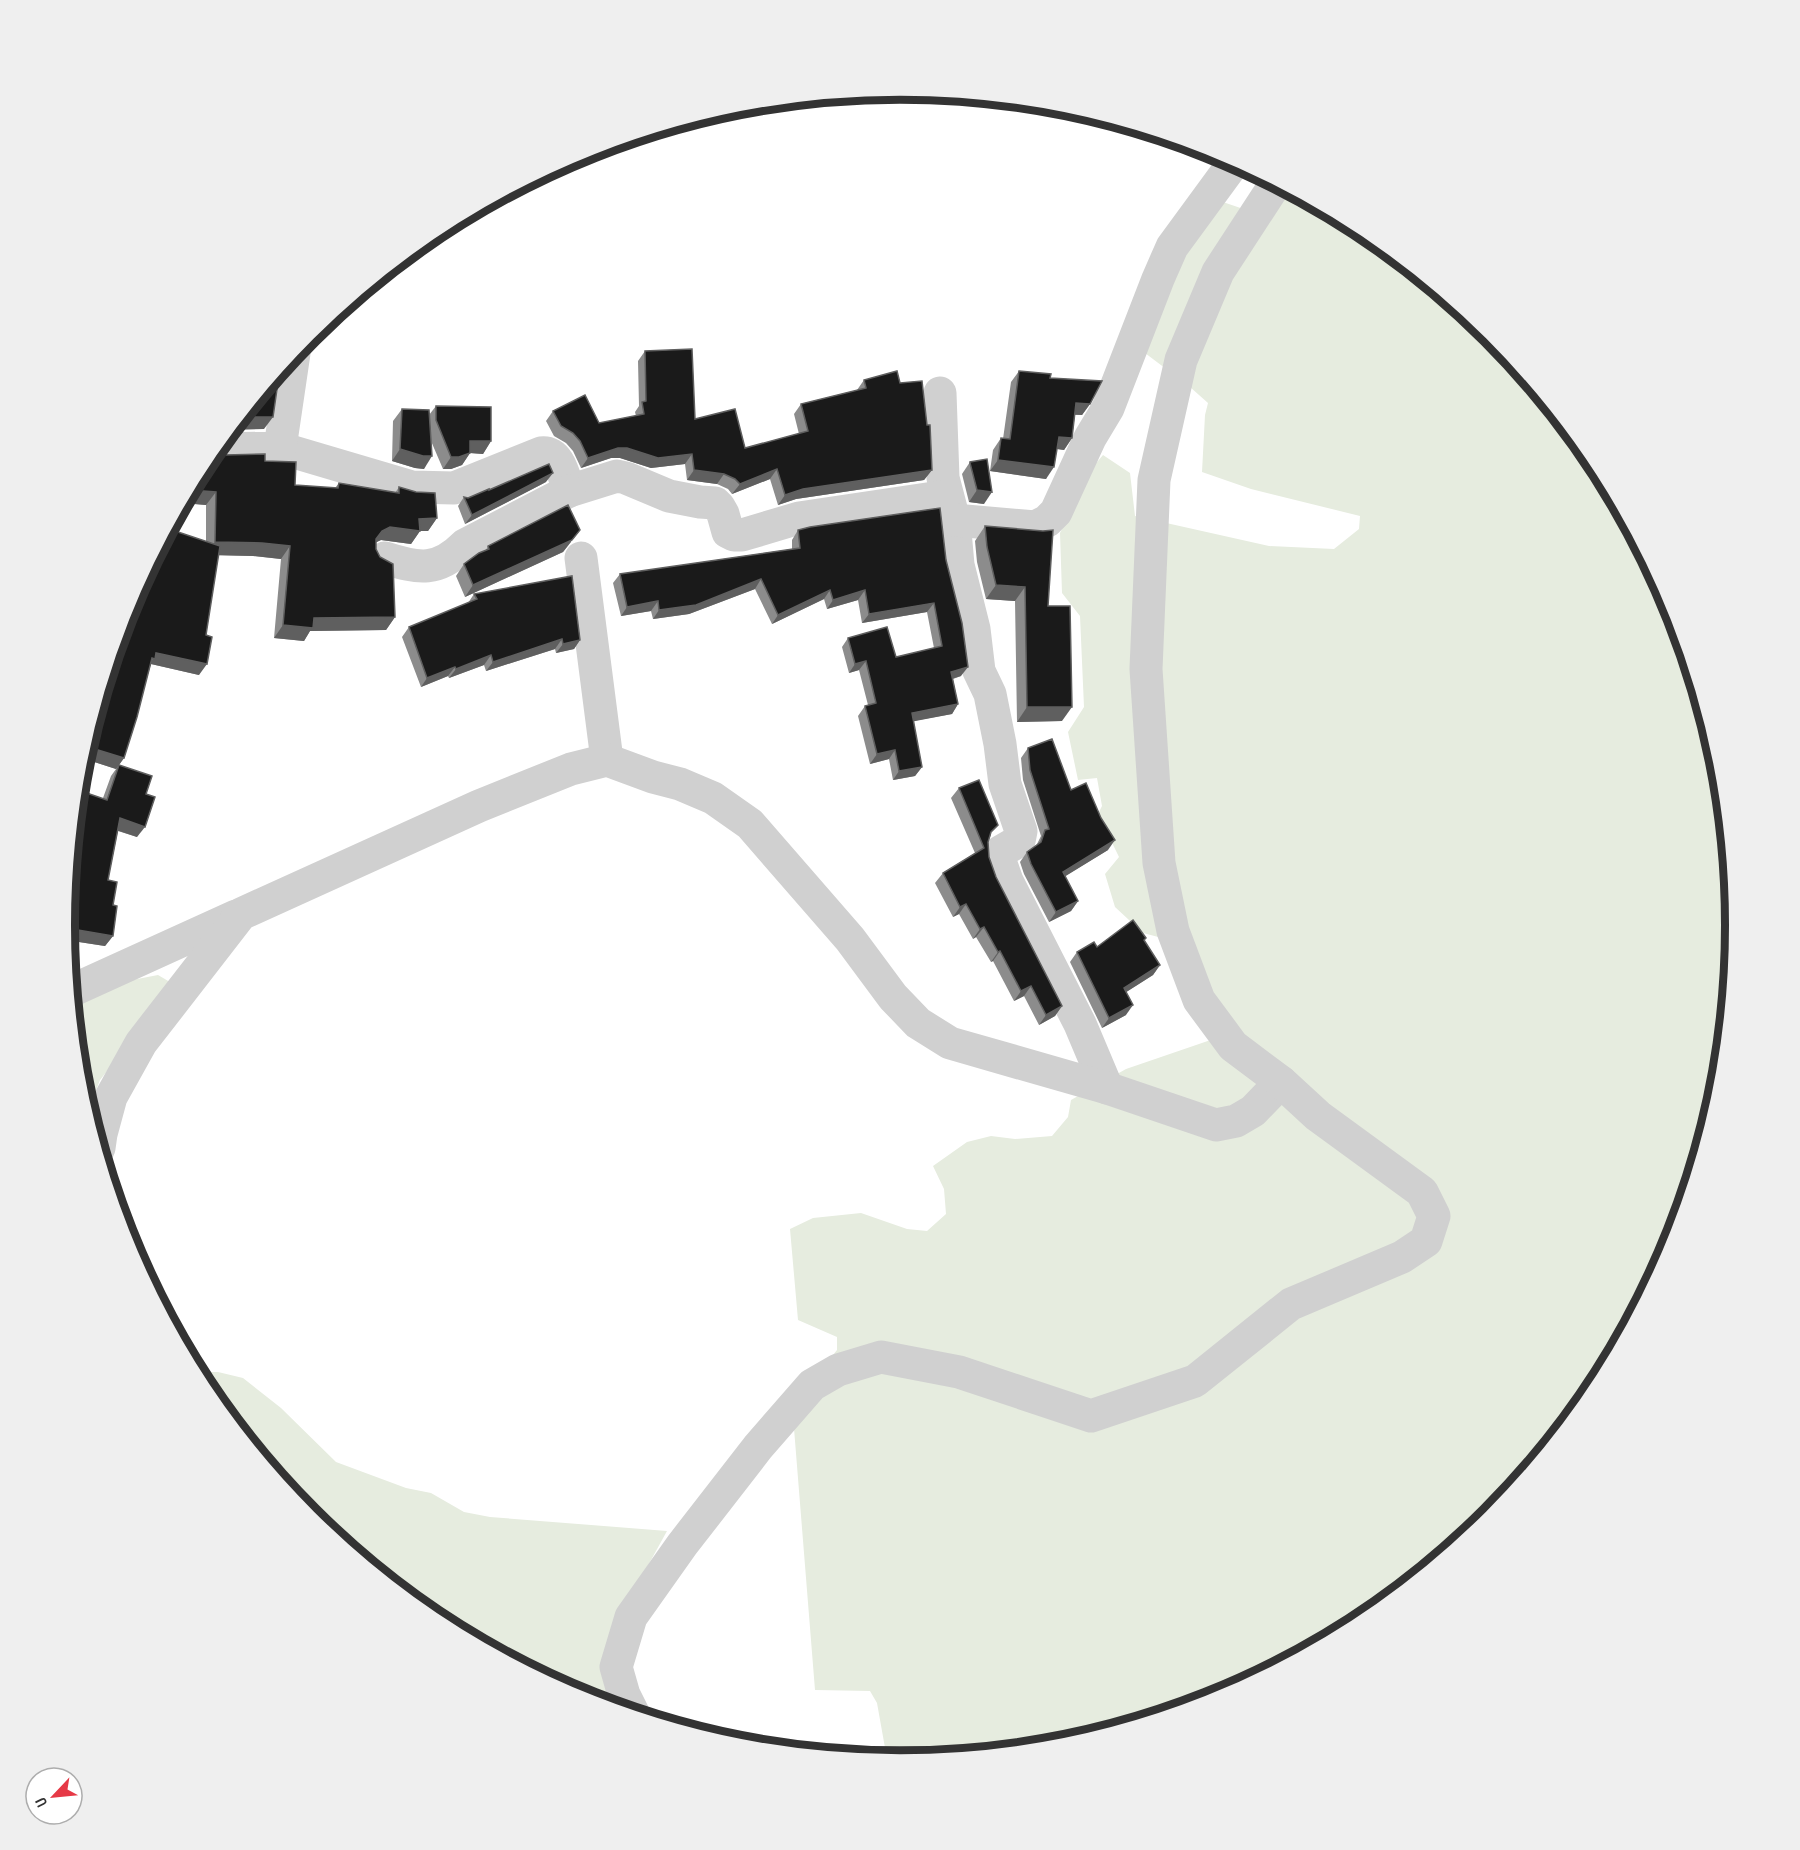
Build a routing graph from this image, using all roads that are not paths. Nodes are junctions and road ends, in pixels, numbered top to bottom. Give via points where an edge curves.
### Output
1 (1229, 169) edge
2 (1272, 189) edge
3 (291, 369) edge
4 (940, 393) dead end
5 (279, 448) junction
6 (227, 449) edge
7 (569, 491) junction
8 (950, 508) junction
9 (385, 558) edge
10 (581, 558) dead end
11 (607, 760) junction
12 (242, 914) junction
13 (78, 987) edge
14 (1281, 1082) junction
15 (1107, 1088) junction
16 (101, 1132) edge
17 (628, 1703) edge

1 - 8 street via 1172,248 1108,408 1089,438 1056,512 1035,527
2 - 14 street via 1218,272 1181,360 1154,480 1146,669 1159,863 1173,931 1199,1000 1233,1046
3 - 5 street
4 - 8 street via 943,478
5 - 6 street
5 - 7 street via 412,487 454,488 547,452 559,463
7 - 8 street via 617,476 626,478 669,496 715,503 728,532 734,535 799,518
7 - 9 street via 465,545 441,562 423,567
8 - 15 street via 979,671 990,694 1005,784 1021,831 1019,842 1000,852 1000,861
10 - 11 street
11 - 12 street via 479,806
11 - 15 street via 713,798 750,824 918,1023 950,1043
12 - 13 street
12 - 16 street via 141,1043 111,1097
14 - 15 street via 1253,1110 1236,1121 1216,1125
14 - 17 street via 1318,1116 1422,1192 1434,1216 1426,1241 1402,1257 1291,1304 1195,1382 1091,1416 959,1372 881,1357 838,1370 812,1385 744,1465 631,1617 616,1667

